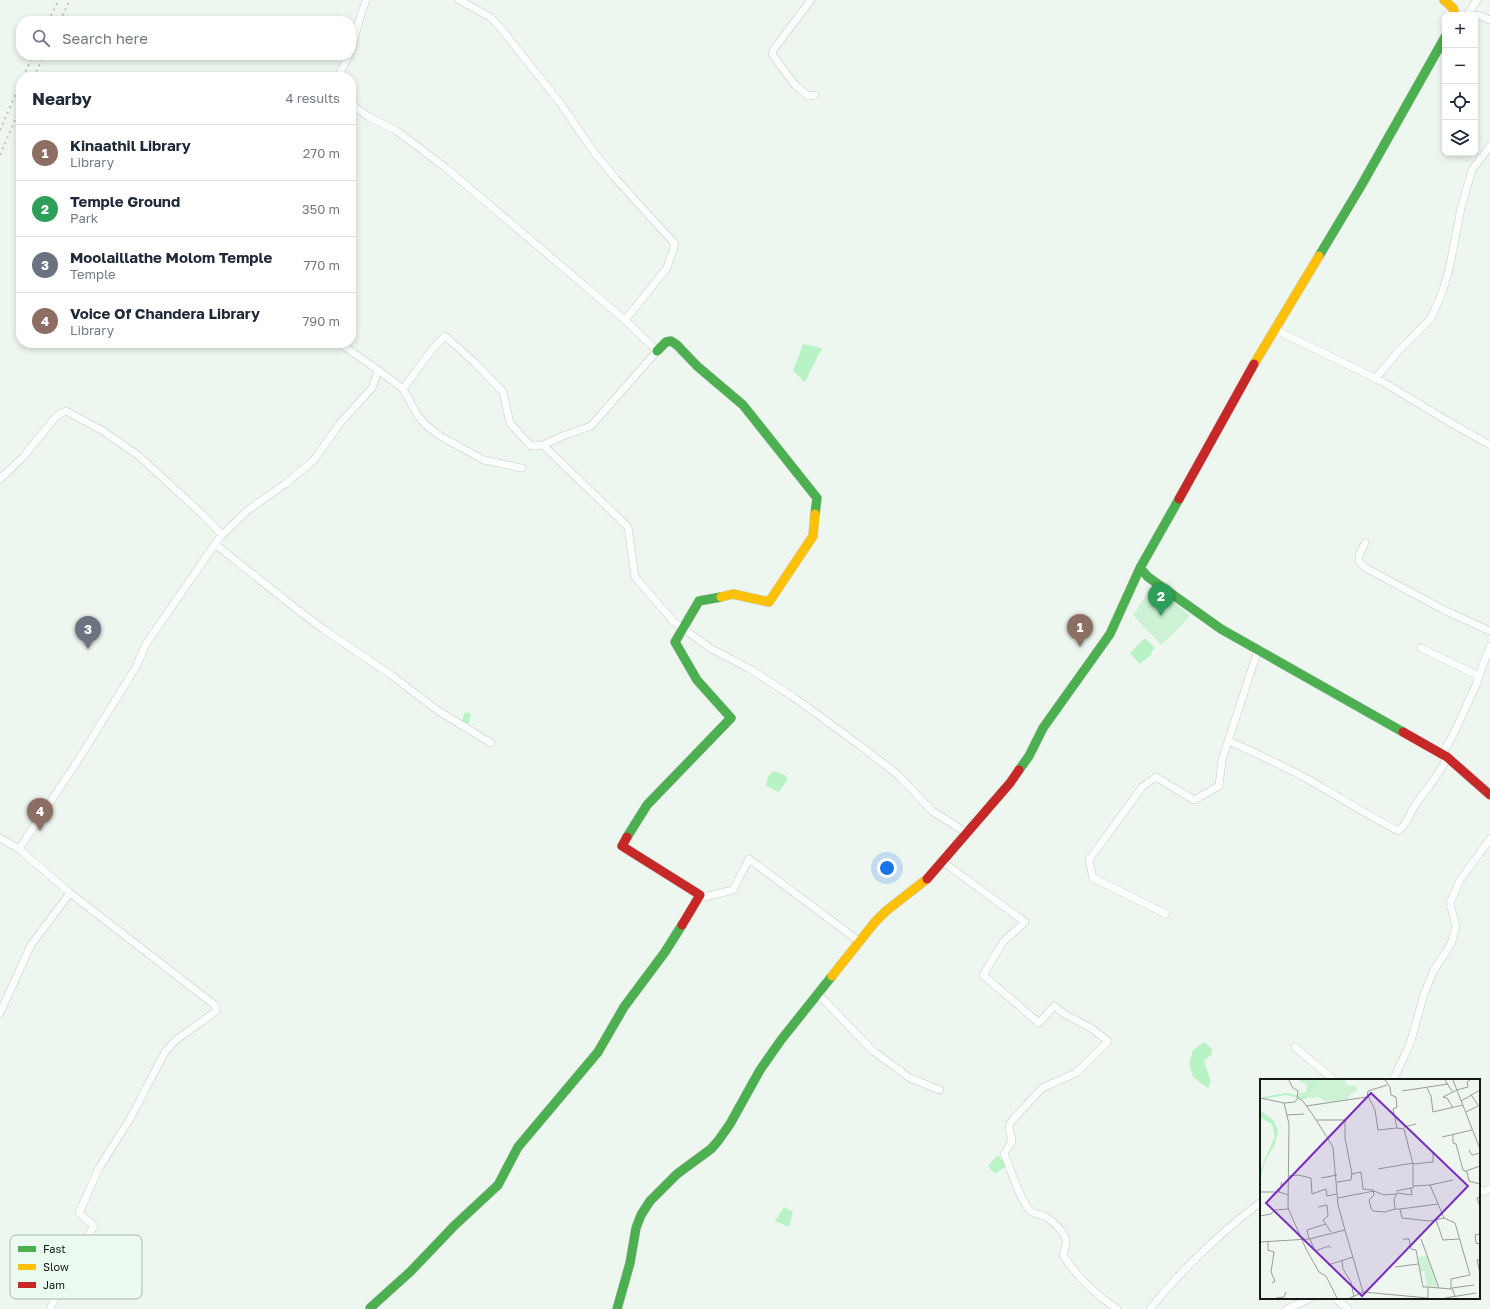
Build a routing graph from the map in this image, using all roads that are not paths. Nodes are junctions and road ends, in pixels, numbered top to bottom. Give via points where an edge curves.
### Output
1 (366, 0) edge
2 (459, 0) edge
3 (811, 0) edge
4 (1444, 0) edge
5 (1477, 0) edge
6 (1454, 12) edge
7 (1469, 12) edge
8 (1478, 16) edge
9 (1490, 20) edge
10 (356, 32) edge
11 (1442, 42) edge
12 (346, 60) edge
13 (340, 72) edge
14 (815, 96) dead end
15 (356, 108) edge
16 (1490, 146) edge
17 (625, 320) junction
18 (1274, 329) junction
19 (346, 348) edge
20 (657, 351) junction
21 (378, 370) junction
22 (1375, 379) junction
23 (403, 389) junction
24 (1490, 444) edge
25 (543, 445) junction
26 (522, 468) dead end
27 (0, 479) edge
28 (222, 535) junction
29 (1365, 543) dead end
30 (215, 544) junction
31 (1140, 568) junction
32 (683, 629) junction
33 (1490, 631) edge
34 (1490, 646) edge
35 (1421, 648) dead end
36 (1258, 650) junction
37 (1479, 676) junction
38 (1229, 741) junction
39 (490, 743) dead end
40 (1445, 756) junction
41 (1490, 796) edge
42 (967, 833) junction
43 (0, 838) edge
44 (1490, 839) edge
45 (19, 849) junction
46 (943, 862) junction
47 (70, 893) junction
48 (697, 900) junction
49 (1166, 914) dead end
50 (860, 942) junction
51 (818, 994) junction
52 (0, 1013) edge
53 (1295, 1047) dead end
54 (1333, 1079) edge
55 (1393, 1079) edge
56 (940, 1090) dead end
57 (1490, 1188) edge
58 (1480, 1190) edge
59 (1260, 1203) edge
60 (88, 1235) edge
61 (55, 1299) edge
62 (1309, 1299) edge
63 (1336, 1299) edge
64 (50, 1309) edge
65 (372, 1309) edge
66 (618, 1309) edge
67 (1117, 1309) edge
68 (1150, 1309) edge
69 (1287, 1309) edge
70 (1348, 1309) edge

1 - 10 street
2 - 17 street via 490,17 499,26 561,104 593,151 676,244 667,268
3 - 14 street via 772,54 794,85 808,96
4 - 6 street
5 - 7 street
8 - 9 street
11 - 18 street via 1361,186
12 - 13 street
15 - 17 street via 397,131 446,168
16 - 22 street via 1472,170 1461,208 1449,270 1431,318
17 - 20 street
18 - 22 street
18 - 31 street
19 - 21 street
20 - 25 street via 591,426
20 - 32 street via 666,342 671,341 696,366 743,405 817,498 813,536 769,602 734,594 699,601
21 - 23 street
21 - 28 street via 372,388 341,422 313,461 248,510
22 - 24 street
23 - 25 street via 445,336 503,392 510,423 531,446
23 - 26 street via 418,416 440,436 484,460
25 - 32 street via 628,527 635,577
27 - 28 street via 23,457 54,419 66,411 103,431 139,456 204,515
28 - 30 street
29 - 33 street via 1359,555 1359,561 1364,567 1444,610
30 - 39 street via 323,629 437,710
30 - 45 street via 146,644 136,667
31 - 36 street via 1148,577 1221,629
31 - 42 street via 1110,634 1043,728 1029,756
32 - 42 street via 710,648 750,669 792,696 898,775 932,810
32 - 48 street via 675,642 697,680 731,718 647,805 622,846 700,895
34 - 37 street
35 - 37 street
36 - 38 street
36 - 40 street
37 - 40 street
38 - 40 street via 1310,780 1398,831 1443,766
38 - 49 street via 1222,760 1219,786 1194,800 1156,777 1142,787 1090,860 1093,878
40 - 41 street
42 - 46 street
43 - 45 street
44 - 55 street via 1460,880 1450,903 1456,926 1450,944 1434,970 1410,1044
45 - 47 street
46 - 50 street via 930,877 886,911
46 - 67 street via 1025,922 1003,942 983,975 1039,1023 1054,1006 1108,1041 1076,1073 1042,1088 1010,1123 1008,1127 1012,1140 1004,1154 1026,1207 1033,1214 1045,1217 1063,1233 1066,1241 1063,1255 1073,1271 1099,1297
47 - 52 street via 31,945
47 - 60 street via 216,1006 216,1011 176,1040 166,1052 131,1117 99,1168 79,1213 94,1226
48 - 50 street via 733,890 749,859
48 - 65 street via 665,952 624,1007 598,1052 518,1146 498,1185 370,1308
50 - 51 street
51 - 56 street via 873,1051 910,1078
51 - 66 street via 760,1070 730,1124 711,1149 676,1174 650,1201 641,1215
53 - 54 street
57 - 58 street via 1484,1192
59 - 68 street via 1223,1232
61 - 64 street
62 - 69 street
63 - 70 street

